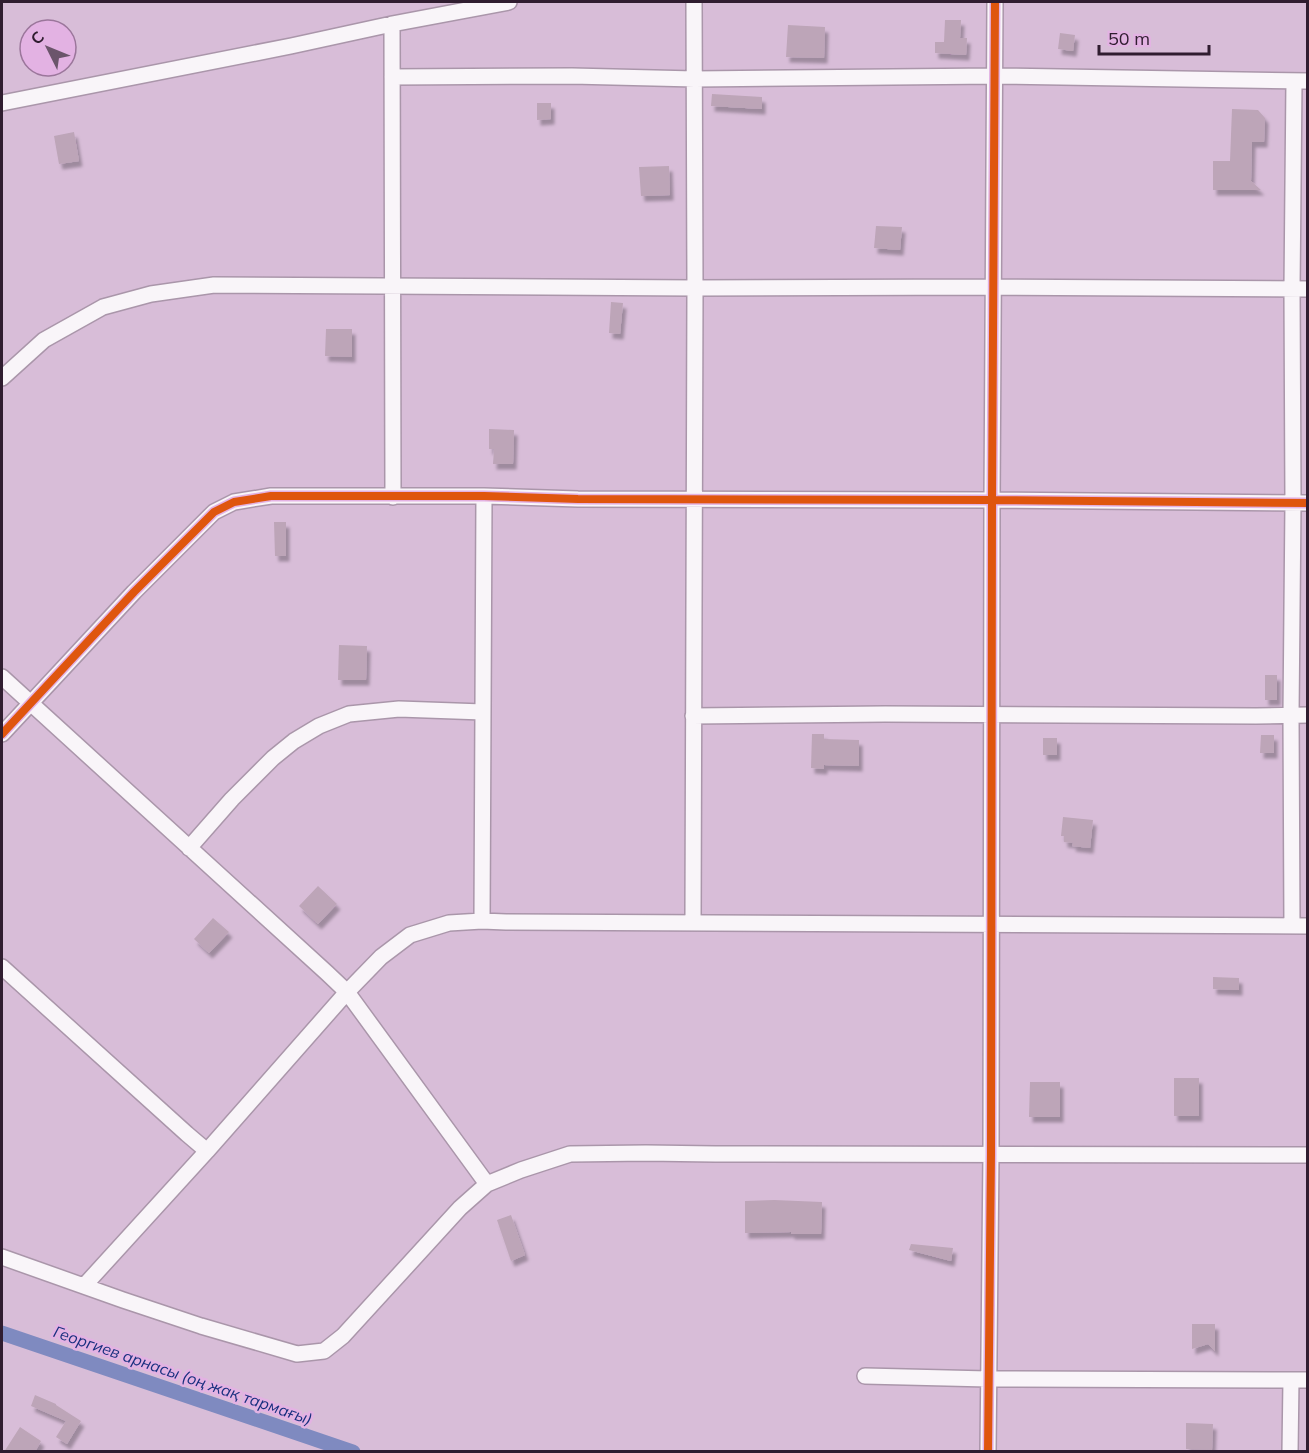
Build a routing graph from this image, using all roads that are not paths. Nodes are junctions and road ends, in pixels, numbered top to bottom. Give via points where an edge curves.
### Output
1 (509, 2) edge
2 (694, 2) edge
3 (994, 2) edge
4 (392, 24) junction
5 (995, 76) junction
6 (392, 77) junction
7 (695, 79) junction
8 (1301, 81) edge
9 (2, 103) edge
10 (393, 285) junction
11 (992, 287) junction
12 (695, 288) junction
13 (1300, 289) edge
14 (2, 378) edge
15 (484, 496) junction
16 (393, 497) junction
17 (694, 499) junction
18 (992, 500) junction
19 (1300, 503) edge
20 (2, 677) edge
21 (30, 703) junction
22 (483, 712) junction
23 (991, 715) junction
24 (1291, 715) junction
25 (1308, 715) edge
26 (693, 716) junction
27 (2, 734) edge
28 (189, 848) junction
29 (482, 921) junction
30 (693, 923) junction
31 (992, 924) junction
32 (1300, 926) edge
33 (2, 967) edge
34 (347, 992) junction
35 (207, 1151) junction
36 (991, 1155) junction
37 (1308, 1155) edge
38 (487, 1184) junction
39 (2, 1257) edge
40 (84, 1286) junction
41 (865, 1376) dead end
42 (988, 1379) junction
43 (1291, 1380) junction
44 (1308, 1380) edge
45 (988, 1452) edge
46 (1290, 1452) edge

1 - 4 street
2 - 7 street
3 - 5 street
4 - 6 street
4 - 9 street
5 - 7 street
5 - 8 street
5 - 11 street
6 - 7 street
6 - 10 street
7 - 12 street
8 - 13 street
10 - 12 street
10 - 14 street via 214,285 151,294 103,307 44,340
10 - 16 street
11 - 12 street
11 - 13 street
11 - 18 street
12 - 17 street
13 - 19 street
15 - 16 street
15 - 17 street
15 - 22 street
16 - 21 street via 271,496 234,502 213,512
17 - 18 street
17 - 26 street
18 - 19 street
18 - 23 street
19 - 24 street
20 - 21 street
21 - 27 street
21 - 28 street
22 - 28 street via 399,709 349,714 319,726 273,758
22 - 29 street
23 - 24 street
23 - 26 street
23 - 31 street
24 - 25 street
24 - 32 street
26 - 30 street
28 - 34 street
29 - 30 street
29 - 34 street via 449,923 410,935 381,957
30 - 31 street
31 - 32 street
31 - 36 street
33 - 35 street
34 - 35 street
34 - 38 street
35 - 40 street
36 - 37 street
36 - 38 street via 570,1154
36 - 42 street
38 - 40 street via 452,1216 343,1336 324,1351 287,1352
39 - 40 street
41 - 42 street
42 - 43 street
42 - 45 street
43 - 44 street
43 - 46 street

